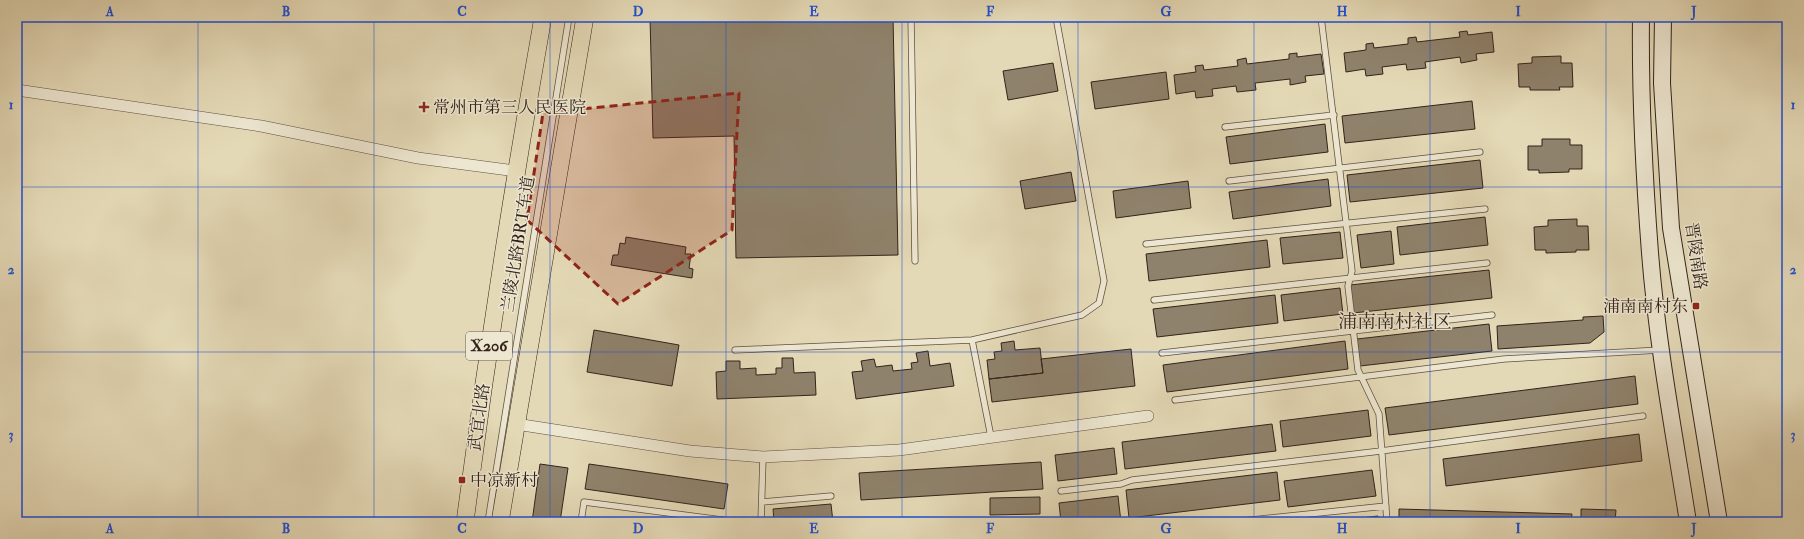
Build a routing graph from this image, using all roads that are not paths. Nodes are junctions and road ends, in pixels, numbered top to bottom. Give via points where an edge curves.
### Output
1 (543, 17) edge
2 (569, 17) edge
3 (585, 17) edge
4 (911, 17) edge
5 (1056, 17) edge
6 (1321, 17) edge
7 (1641, 17) edge
8 (1663, 17) edge
9 (17, 90) edge
10 (1334, 115) junction
11 (1225, 127) dead end
12 (1480, 152) dead end
13 (1340, 169) junction
14 (516, 171) junction
15 (1229, 181) dead end
16 (1485, 209) dead end
17 (1347, 223) junction
18 (1146, 244) dead end
19 (915, 261) dead end
20 (1488, 263) dead end
21 (1350, 278) junction
22 (1154, 300) dead end
23 (1492, 315) dead end
24 (1353, 331) junction
25 (972, 340) junction
26 (735, 350) dead end
27 (1662, 350) junction
28 (1162, 353) dead end
29 (1361, 378) junction
30 (1176, 400) dead end
31 (1148, 416) dead end
32 (1643, 416) dead end
33 (516, 424) junction
34 (991, 438) junction
35 (1382, 451) junction
36 (762, 457) junction
37 (1061, 491) dead end
38 (831, 496) dead end
39 (762, 502) junction
40 (1386, 506) junction
41 (465, 522) edge
42 (488, 522) edge
43 (500, 522) edge
44 (581, 522) edge
45 (738, 522) edge
46 (761, 522) edge
47 (1232, 522) edge
48 (1387, 522) edge
49 (1688, 522) edge
50 (1719, 522) edge

1 - 14 main road, 武宜北路
2 - 42 lane, 兰陵北路BRT车道
3 - 33 main road, X206
4 - 19 lane
5 - 25 lane via 1104,281 1099,303 1082,315
6 - 10 lane
7 - 27 main road via 1640,84 1650,253
8 - 50 main road, 晋陵南路 via 1662,83 1671,228
9 - 14 street via 261,126 418,158
10 - 11 lane
10 - 13 lane
12 - 13 lane
13 - 15 lane
13 - 17 lane
14 - 41 main road, 武宜北路 / X206 via 479,411
16 - 17 lane
17 - 18 lane
17 - 21 lane via 1352,271
20 - 21 lane
21 - 22 lane
21 - 24 lane via 1348,286
23 - 24 lane
24 - 28 lane
24 - 29 lane
25 - 26 lane
25 - 34 lane
27 - 29 lane via 1504,359
27 - 49 main road
29 - 30 lane
29 - 35 lane via 1378,414
31 - 34 street
32 - 35 lane
33 - 36 street via 690,450
33 - 43 main road, X206
34 - 36 street via 899,450
35 - 37 lane via 1132,480 1121,484
35 - 40 lane
36 - 39 lane
38 - 39 lane
39 - 46 lane
40 - 47 lane
40 - 48 lane
44 - 45 lane via 584,502

